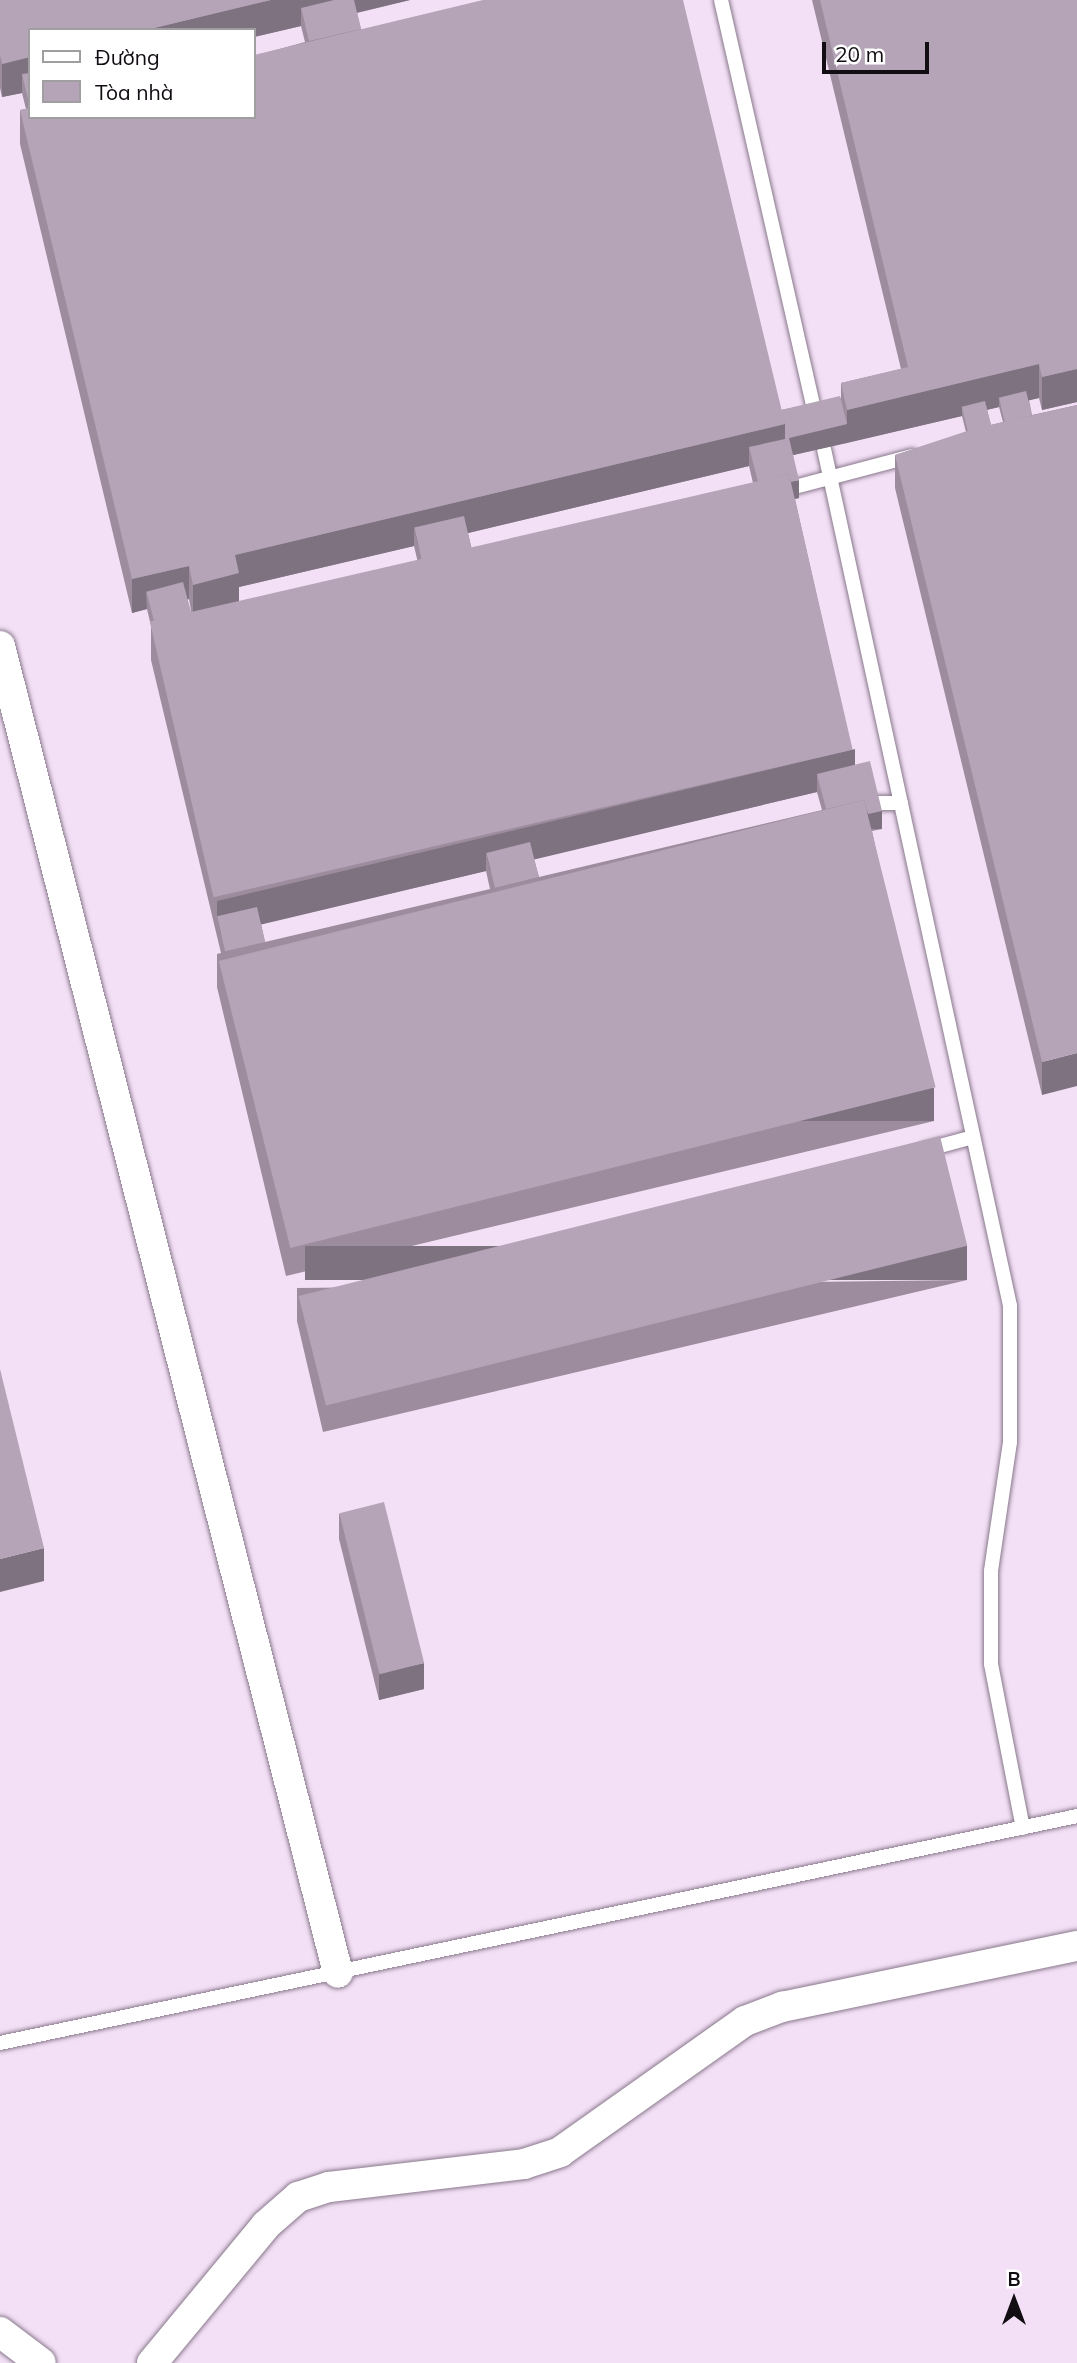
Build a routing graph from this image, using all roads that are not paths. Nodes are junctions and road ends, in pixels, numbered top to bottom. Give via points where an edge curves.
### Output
1 (721, 0) edge
2 (817, 420) edge
3 (824, 449) edge
4 (930, 450) edge
5 (831, 480) junction
6 (795, 487) edge
7 (0, 646) edge
8 (875, 803) edge
9 (901, 803) junction
10 (973, 1137) junction
11 (906, 1154) edge
12 (1077, 1816) edge
13 (1023, 1828) junction
14 (1077, 1946) edge
15 (338, 1973) junction
16 (0, 2043) edge
17 (0, 2332) edge
18 (41, 2363) edge
19 (152, 2363) edge

1 - 2 lane
3 - 5 lane
4 - 5 lane
5 - 6 lane
5 - 9 lane
7 - 15 street
8 - 9 lane
9 - 10 lane
10 - 11 lane
10 - 13 lane via 1010,1306 1010,1442 991,1571 991,1664
12 - 13 lane
13 - 15 lane
14 - 19 street via 782,2007 745,2021 560,2152 524,2164 329,2187 298,2197 267,2225
15 - 16 lane
17 - 18 street

